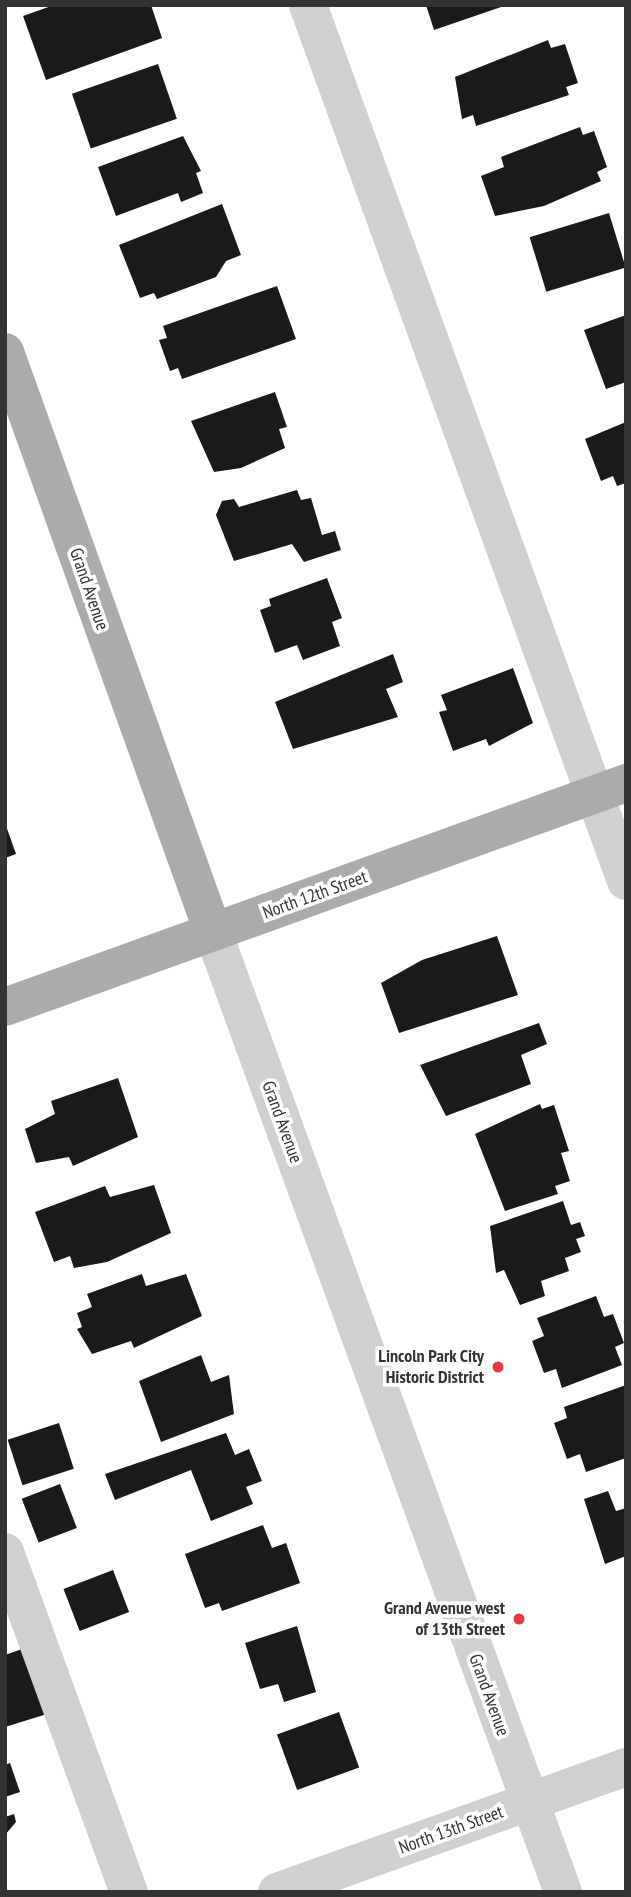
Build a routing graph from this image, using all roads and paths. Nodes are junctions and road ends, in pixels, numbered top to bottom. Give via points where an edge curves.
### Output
1 (309, 5) edge
2 (5, 352) edge
3 (610, 789) edge
4 (626, 881) edge
5 (213, 932) junction
6 (5, 1007) edge
7 (5, 1552) edge
8 (626, 1767) edge
9 (530, 1802) junction
10 (129, 1892) edge
11 (277, 1892) edge
12 (563, 1892) edge

1 - 3 street
2 - 5 main road, Grand Avenue
3 - 4 street
3 - 5 main road, North 12th Street
5 - 6 main road, North 12th Street
5 - 9 street, Grand Avenue
7 - 10 street
8 - 9 street, North 13th Street
9 - 11 street, North 13th Street
9 - 12 street, Grand Avenue

